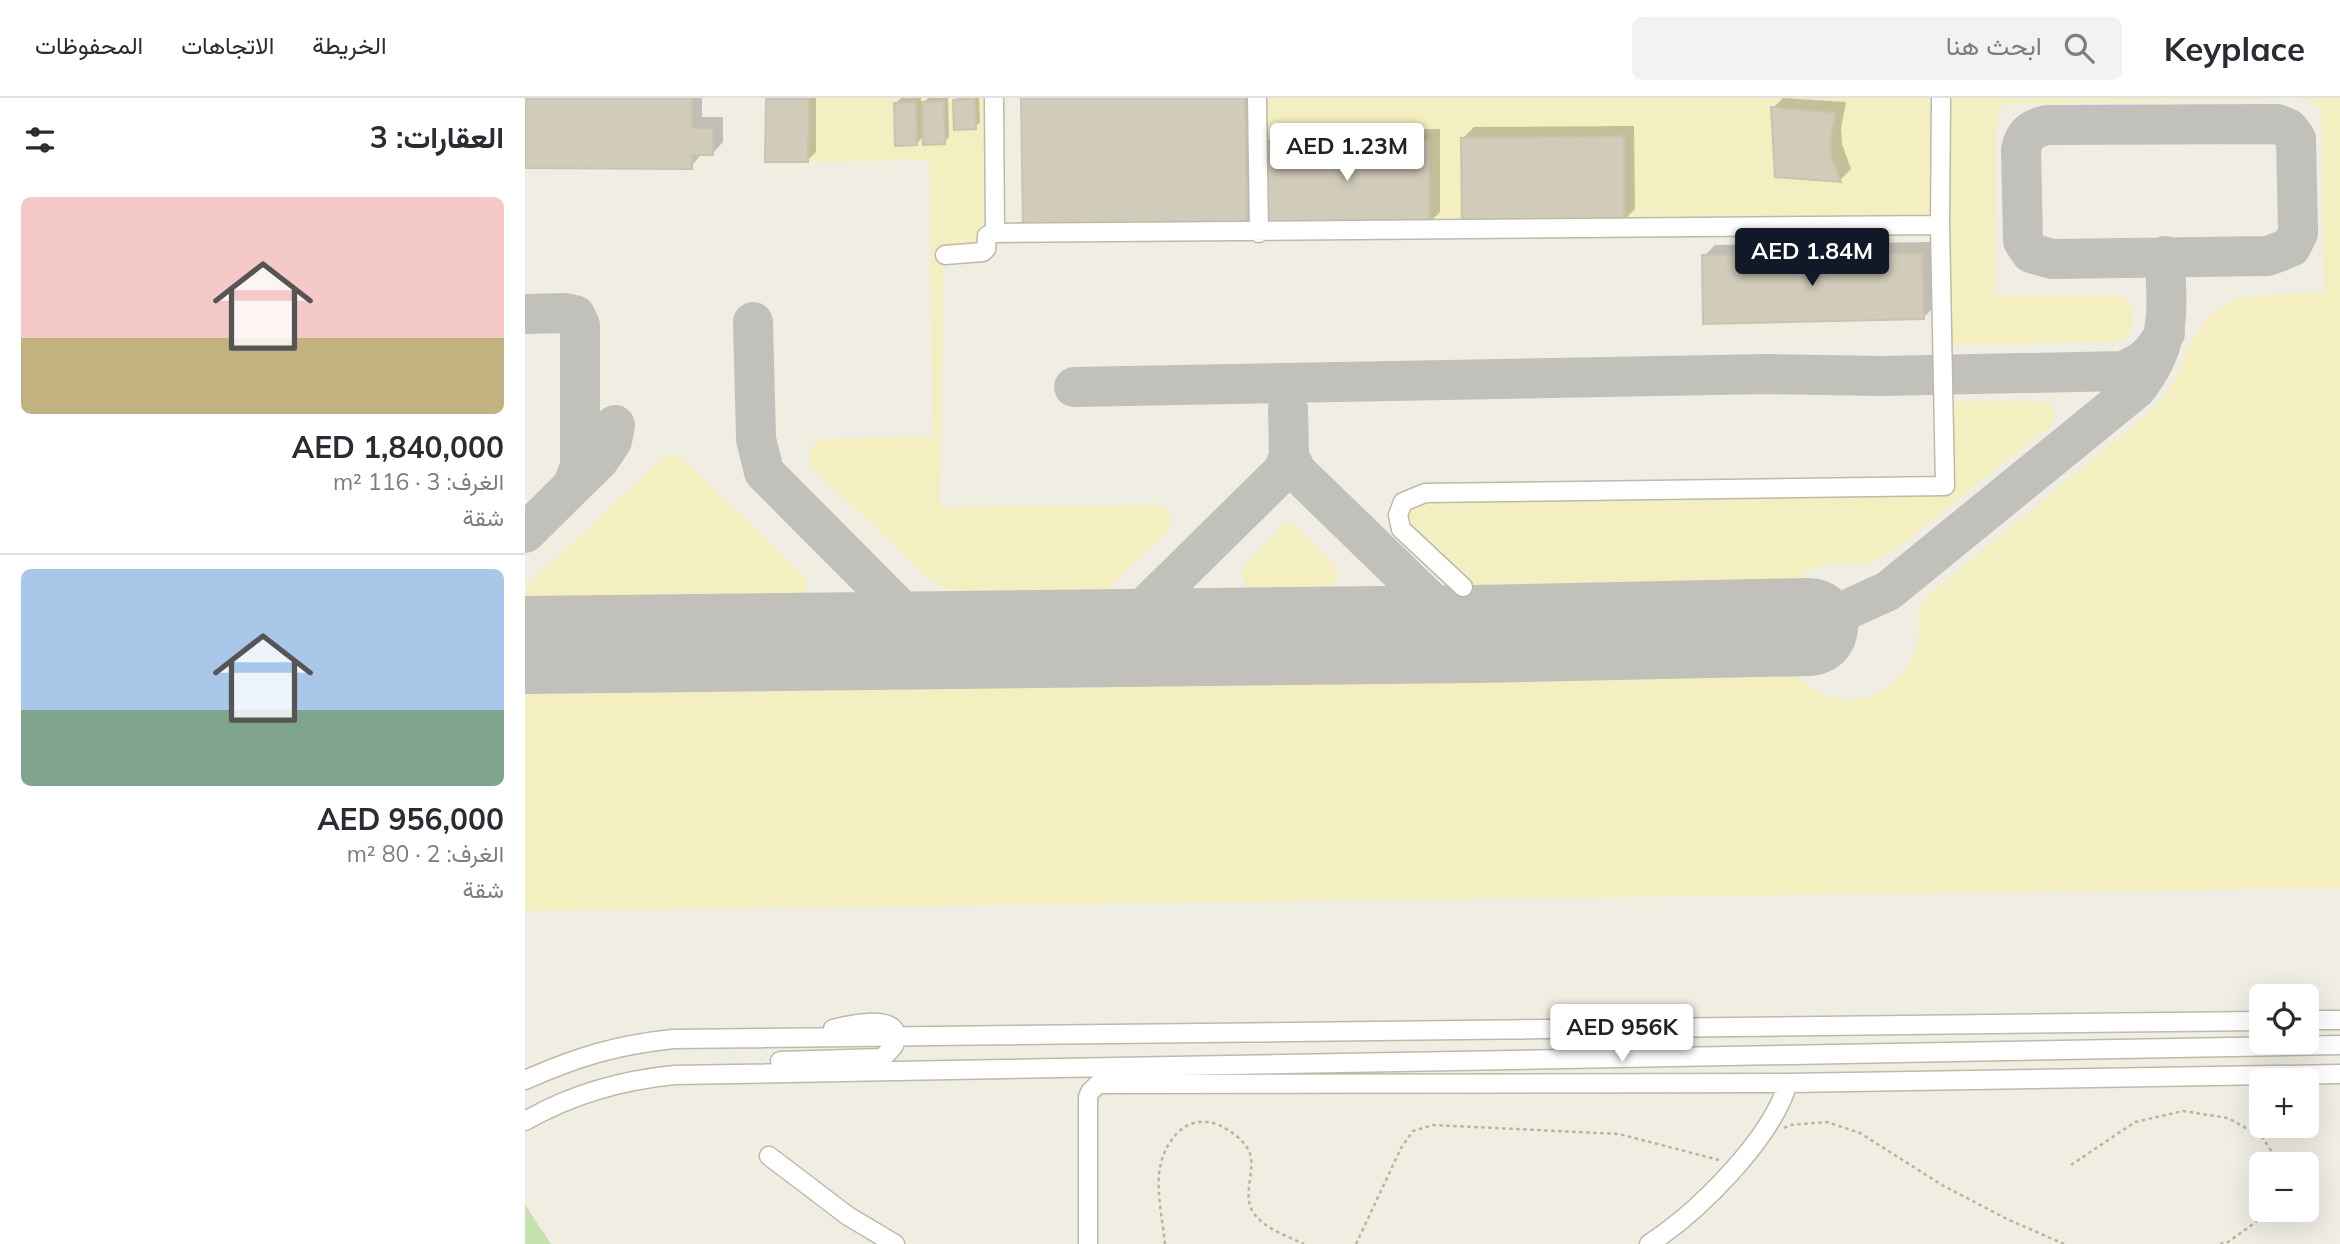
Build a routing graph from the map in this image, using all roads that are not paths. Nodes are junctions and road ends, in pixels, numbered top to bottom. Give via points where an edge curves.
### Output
1 (994, 98) edge
2 (1257, 98) edge
3 (1941, 98) edge
4 (1940, 225) junction
5 (995, 233) junction
6 (1259, 233) junction
7 (945, 255) dead end
8 (1463, 587) dead end
9 (2249, 1020) edge
10 (2319, 1020) edge
11 (2340, 1020) edge
12 (896, 1035) junction
13 (2340, 1045) edge
14 (726, 1073) junction
15 (2340, 1074) edge
16 (525, 1080) edge
17 (1788, 1083) junction
18 (525, 1121) edge
19 (768, 1156) dead end
20 (895, 1244) edge
21 (1088, 1244) edge
22 (1649, 1244) edge

1 - 5 street
2 - 6 street
3 - 4 street
4 - 6 street
4 - 8 street via 1945,486 1425,493 1403,502 1398,515 1401,529
5 - 6 street
5 - 7 street via 987,236 983,252
9 - 12 street
10 - 11 street
12 - 14 street via 894,1046 882,1058 777,1061
12 - 16 street via 631,1043
13 - 14 street
14 - 18 street via 637,1079 571,1099
15 - 17 street
17 - 21 street via 1098,1084 1088,1097
17 - 22 street via 1783,1101 1756,1142 1694,1209
19 - 20 street via 848,1216

